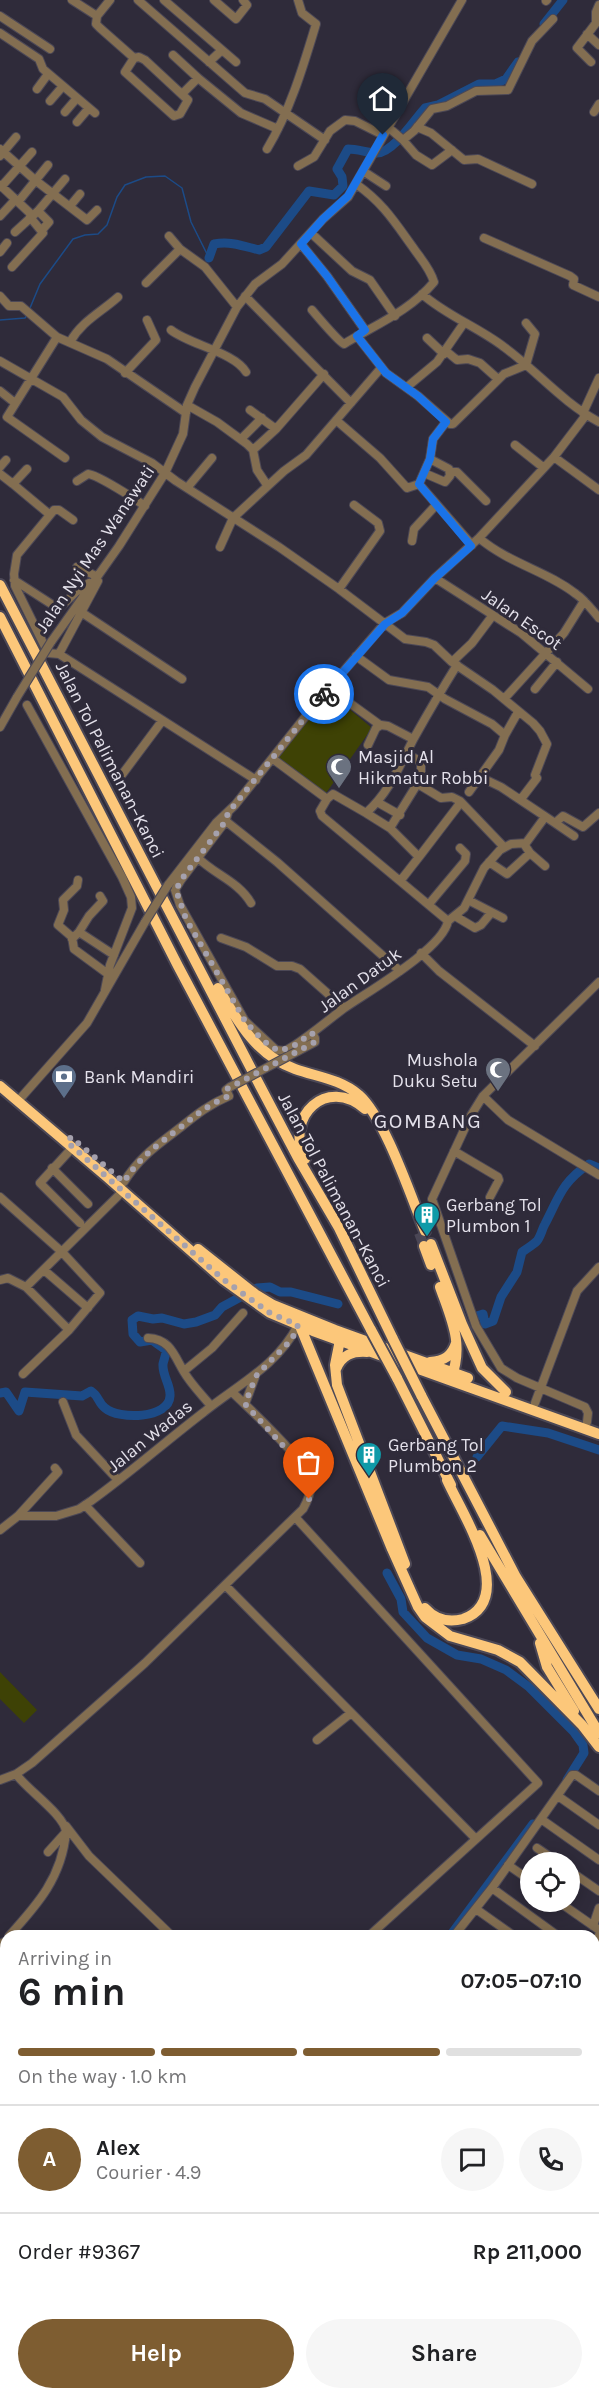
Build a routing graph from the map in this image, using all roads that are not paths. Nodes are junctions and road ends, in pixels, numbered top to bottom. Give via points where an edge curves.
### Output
1 (72, 0) edge
2 (110, 0) edge
3 (138, 0) edge
4 (164, 0) edge
5 (214, 0) edge
6 (243, 0) edge
7 (298, 0) edge
8 (462, 0) edge
9 (599, 5) edge
10 (0, 16) edge
11 (97, 16) junction
12 (553, 19) dead end
13 (0, 33) edge
14 (587, 34) junction
15 (599, 45) edge
16 (50, 49) dead end
17 (222, 50) junction
18 (173, 56) dead end
19 (134, 58) junction
20 (209, 62) junction
21 (236, 62) dead end
22 (591, 62) dead end
23 (48, 74) junction
24 (198, 78) junction
25 (63, 86) junction
26 (37, 89) dead end
27 (182, 94) junction
28 (77, 98) junction
29 (51, 101) dead end
30 (599, 104) edge
31 (65, 112) dead end
32 (285, 112) junction
33 (594, 112) dead end
34 (77, 122) dead end
35 (388, 127) junction
36 (417, 127) junction
37 (278, 129) junction
38 (328, 135) junction
39 (383, 135) junction
40 (16, 137) dead end
41 (400, 138) junction
42 (267, 149) dead end
43 (452, 150) junction
44 (1, 152) edge
45 (32, 152) dead end
46 (48, 165) dead end
47 (20, 166) junction
48 (298, 166) dead end
49 (363, 171) junction
50 (65, 179) dead end
51 (35, 180) junction
52 (356, 184) junction
53 (532, 184) dead end
54 (1, 186) edge
55 (386, 186) dead end
56 (52, 193) junction
57 (80, 194) dead end
58 (16, 201) junction
59 (70, 206) junction
60 (97, 210) dead end
61 (33, 215) junction
62 (0, 216) edge
63 (15, 232) dead end
64 (311, 233) junction
65 (169, 236) dead end
66 (484, 238) dead end
67 (7, 243) dead end
68 (301, 244) junction
69 (180, 249) junction
70 (0, 252) edge
71 (12, 267) dead end
72 (146, 283) dead end
73 (422, 294) junction
74 (0, 296) edge
75 (246, 296) junction
76 (118, 297) dead end
77 (599, 297) edge
78 (237, 307) junction
79 (312, 310) dead end
80 (395, 316) junction
81 (147, 320) dead end
82 (464, 322) junction
83 (526, 323) dead end
84 (171, 330) dead end
85 (365, 330) junction
86 (357, 336) junction
87 (57, 337) junction
88 (427, 339) dead end
89 (70, 342) junction
90 (213, 351) junction
91 (445, 352) junction
92 (0, 361) edge
93 (526, 365) junction
94 (381, 368) junction
95 (246, 372) dead end
96 (125, 373) junction
97 (324, 374) junction
98 (33, 378) junction
99 (599, 378) edge
100 (498, 379) junction
101 (407, 387) junction
102 (0, 391) edge
103 (15, 403) junction
104 (351, 403) junction
105 (187, 409) junction
106 (250, 410) dead end
107 (584, 414) junction
108 (262, 418) junction
109 (336, 420) junction
110 (446, 422) junction
111 (599, 422) edge
112 (276, 429) junction
113 (241, 439) junction
114 (515, 445) dead end
115 (253, 450) junction
116 (554, 457) junction
117 (64, 458) dead end
118 (212, 458) dead end
119 (430, 459) junction
120 (544, 468) junction
121 (27, 469) dead end
122 (451, 472) junction
123 (165, 473) junction
124 (424, 473) junction
125 (0, 474) edge
126 (76, 481) dead end
127 (13, 484) junction
128 (419, 484) junction
129 (267, 485) junction
130 (187, 488) junction
131 (599, 490) edge
132 (486, 501) dead end
133 (354, 505) dead end
134 (436, 505) junction
135 (145, 506) junction
136 (49, 514) junction
137 (233, 518) junction
138 (73, 520) dead end
139 (479, 538) junction
140 (412, 541) dead end
141 (471, 546) junction
142 (220, 547) dead end
143 (106, 565) junction
144 (77, 567) dead end
145 (435, 578) junction
146 (94, 579) junction
147 (14, 580) junction
148 (0, 585) edge
149 (339, 589) junction
150 (584, 601) junction
151 (59, 609) junction
152 (81, 612) junction
153 (493, 615) junction
154 (0, 617) edge
155 (599, 618) edge
156 (385, 624) junction
157 (37, 630) junction
158 (546, 652) junction
159 (59, 654) junction
160 (356, 656) junction
161 (557, 662) junction
162 (455, 664) junction
163 (182, 679) dead end
164 (329, 688) junction
165 (536, 689) dead end
166 (588, 689) dead end
167 (439, 695) junction
168 (504, 699) junction
169 (27, 705) dead end
170 (518, 711) junction
171 (162, 721) junction
172 (380, 725) junction
173 (0, 727) edge
174 (505, 735) junction
175 (413, 740) junction
176 (368, 745) dead end
177 (406, 753) junction
178 (273, 759) junction
179 (121, 776) dead end
180 (480, 777) junction
181 (256, 780) junction
182 (418, 784) junction
183 (469, 792) dead end
184 (327, 799) junction
185 (521, 799) junction
186 (377, 802) junction
187 (461, 802) junction
188 (366, 813) junction
189 (599, 813) edge
190 (400, 815) junction
191 (546, 817) junction
192 (223, 820) junction
193 (555, 823) junction
194 (390, 828) junction
195 (574, 836) dead end
196 (524, 844) junction
197 (504, 847) junction
198 (460, 848) dead end
199 (530, 853) junction
200 (197, 857) junction
201 (420, 857) junction
202 (489, 862) junction
203 (545, 866) dead end
204 (78, 879) dead end
205 (401, 880) junction
206 (100, 896) dead end
207 (470, 901) junction
208 (251, 903) dead end
209 (430, 905) junction
210 (491, 913) junction
211 (173, 916) junction
212 (452, 918) junction
213 (502, 918) dead end
214 (80, 932) junction
215 (221, 938) dead end
216 (72, 939) junction
217 (422, 953) junction
218 (114, 955) junction
219 (394, 965) junction
220 (108, 974) junction
221 (599, 982) edge
222 (105, 990) junction
223 (340, 1004) junction
224 (312, 1033) junction
225 (535, 1046) junction
226 (1, 1087) edge
227 (483, 1096) junction
228 (20, 1099) junction
229 (70, 1142) junction
230 (454, 1151) junction
231 (52, 1168) junction
232 (599, 1175) edge
233 (124, 1186) junction
234 (0, 1197) edge
235 (490, 1197) dead end
236 (88, 1204) dead end
237 (80, 1223) dead end
238 (339, 1228) junction
239 (62, 1252) junction
240 (599, 1267) edge
241 (44, 1270) junction
242 (0, 1280) edge
243 (26, 1287) junction
244 (88, 1308) junction
245 (243, 1313) dead end
246 (462, 1323) junction
247 (301, 1326) junction
248 (69, 1330) junction
249 (338, 1335) junction
250 (148, 1338) dead end
251 (292, 1339) junction
252 (457, 1339) junction
253 (376, 1352) junction
254 (427, 1362) junction
255 (184, 1371) junction
256 (335, 1372) junction
257 (23, 1374) dead end
258 (256, 1376) junction
259 (456, 1377) junction
260 (541, 1388) junction
261 (232, 1392) junction
262 (506, 1392) junction
263 (331, 1399) junction
264 (63, 1402) dead end
265 (535, 1403) junction
266 (245, 1404) junction
267 (211, 1406) junction
268 (587, 1422) junction
269 (599, 1427) edge
270 (599, 1434) edge
271 (55, 1468) dead end
272 (118, 1480) junction
273 (447, 1480) junction
274 (85, 1505) junction
275 (18, 1516) junction
276 (296, 1518) junction
277 (0, 1530) edge
278 (140, 1563) dead end
279 (225, 1586) junction
280 (538, 1631) junction
281 (599, 1709) edge
282 (351, 1713) junction
283 (582, 1725) junction
284 (599, 1732) edge
285 (317, 1740) dead end
286 (599, 1747) edge
287 (15, 1774) junction
288 (0, 1780) edge
289 (599, 1791) edge
290 (558, 1796) junction
291 (541, 1819) junction
292 (599, 1826) edge
293 (66, 1829) junction
294 (476, 1839) junction
295 (537, 1848) dead end
296 (48, 1852) dead end
297 (543, 1852) edge
298 (599, 1860) edge
299 (508, 1865) junction
300 (520, 1873) edge
301 (580, 1878) edge
302 (492, 1888) junction
303 (599, 1891) edge
304 (599, 1908) edge
305 (476, 1909) junction
306 (573, 1912) edge
307 (14, 1930) edge
308 (166, 1930) edge
309 (376, 1930) edge
310 (459, 1930) edge
311 (506, 1930) edge
312 (550, 1930) edge
313 (597, 1930) edge

1 - 11 street
2 - 11 street
3 - 20 street
4 - 17 street
5 - 6 street via 236,19 246,6
7 - 32 street via 302,14 316,24
8 - 35 street, Jalan Nyi Mas Wanawati
9 - 14 street via 597,21
10 - 16 street
11 - 19 street via 97,26
12 - 36 street via 532,41 508,90 476,91 432,109
13 - 23 street via 39,59
14 - 15 street
14 - 22 street via 577,48
17 - 20 street
17 - 21 street
18 - 24 street
19 - 27 street via 145,60
19 - 27 street via 125,72 174,116 188,102
20 - 32 street via 245,93 265,99
23 - 25 street
23 - 26 street
24 - 27 street
24 - 37 street via 241,113
25 - 28 street
25 - 29 street
28 - 31 street
28 - 34 street via 92,111
30 - 33 street
32 - 37 street
32 - 38 street
35 - 39 street, Jalan Nyi Mas Wanawati
35 - 41 street
36 - 41 street
36 - 43 street
37 - 42 street
38 - 39 street via 348,120
38 - 48 street via 314,157
39 - 49 street, Jalan Nyi Mas Wanawati
40 - 44 street
41 - 43 street via 432,165
43 - 53 street via 464,159 478,159
44 - 47 street
45 - 47 street
46 - 51 street
47 - 51 street
47 - 54 street
49 - 52 street, Jalan Nyi Mas Wanawati
49 - 55 street
50 - 56 street
51 - 56 street
51 - 58 street
52 - 64 street, Jalan Nyi Mas Wanawati via 345,201
52 - 73 street via 385,208 429,271 434,282
54 - 58 street
56 - 59 street
56 - 61 street
57 - 59 street
58 - 61 street
58 - 62 street
59 - 60 street via 87,220
61 - 63 street
61 - 71 street via 50,222
64 - 68 street, Jalan Nyi Mas Wanawati
64 - 80 street via 352,271 370,280
65 - 69 street
66 - 77 street via 570,276 573,285
67 - 70 street
68 - 75 street, Jalan Nyi Mas Wanawati
68 - 85 street
69 - 72 street
69 - 78 street via 206,267
73 - 80 street
73 - 82 street
74 - 87 street via 9,306 21,306
75 - 78 street, Jalan Nyi Mas Wanawati
75 - 97 street
76 - 89 street via 82,324
78 - 90 street, Jalan Nyi Mas Wanawati
79 - 86 street via 342,344
80 - 85 street
81 - 96 street via 156,340
82 - 91 street
82 - 93 street via 502,344
83 - 93 street via 535,334
84 - 90 street
85 - 86 street
86 - 94 street
87 - 89 street
87 - 98 street
88 - 91 street
89 - 96 street
90 - 95 street
90 - 105 street, Jalan Nyi Mas Wanawati
91 - 100 street via 456,360 480,363
91 - 101 street
92 - 98 street
93 - 100 street
93 - 107 street
94 - 101 street
94 - 104 street
96 - 105 street
97 - 104 street
97 - 112 street
98 - 103 street
98 - 123 street via 63,397 81,420 102,436
99 - 107 street
100 - 110 street via 453,424
101 - 110 street
102 - 103 street
103 - 117 street via 7,417
104 - 109 street
105 - 113 street
105 - 123 street, Jalan Nyi Mas Wanawati via 183,434
106 - 108 street
107 - 111 street
107 - 116 street
108 - 112 street
108 - 113 street
109 - 128 street via 380,458 405,487
109 - 129 street via 306,455
110 - 119 street via 433,439
112 - 115 street
113 - 115 street
114 - 120 street
115 - 129 street via 256,469
116 - 120 street
116 - 131 street
118 - 130 street
119 - 122 street
119 - 124 street
120 - 139 street
121 - 127 street
122 - 124 street via 445,482
122 - 132 street via 457,472
123 - 130 street
123 - 135 street, Jalan Nyi Mas Wanawati
124 - 128 street
125 - 127 street
126 - 135 street via 88,474 96,475
127 - 136 street
128 - 134 street
129 - 137 street
130 - 137 street
133 - 149 street via 378,523 380,531
134 - 140 street via 414,529
134 - 141 street
135 - 143 street, Jalan Nyi Mas Wanawati
136 - 138 street via 57,510
136 - 147 street via 17,555
137 - 142 street
137 - 149 street
139 - 141 street
139 - 150 street
141 - 145 street
143 - 146 street, Jalan Nyi Mas Wanawati
143 - 152 street
144 - 146 street
145 - 153 street, Jalan Escot
145 - 156 street via 402,613
146 - 151 street
146 - 173 street, Jalan Nyi Mas Wanawati, bridge
147 - 151 street
147 - 157 street
148 - 211 highway, Jalan Tol Palimanan–Kanci
149 - 156 street
150 - 155 street
150 - 158 street via 564,633
151 - 157 street
152 - 159 street
152 - 163 street
153 - 158 street, Jalan Escot
153 - 162 street
154 - 273 highway, Jalan Tol Palimanan–Kanci, bridge
156 - 160 street
156 - 162 street via 409,641 430,643
157 - 159 street via 48,653
158 - 161 street, Jalan Escot
158 - 168 street
159 - 171 street
160 - 164 street
160 - 167 street via 389,680 424,685
161 - 165 street
161 - 166 street, Jalan Escot
162 - 167 street
162 - 168 street
164 - 172 street
164 - 178 street
167 - 174 street
167 - 175 street
168 - 170 street
169 - 218 street via 131,897 131,913
170 - 174 street
170 - 185 street via 547,743 537,778
171 - 179 street
171 - 181 street
172 - 175 street
172 - 176 street
174 - 180 street
175 - 177 street
177 - 182 street via 421,762
177 - 186 street
178 - 181 street
178 - 184 street
180 - 183 street
180 - 185 street
181 - 192 street
182 - 187 street via 441,798 452,797
182 - 190 street
184 - 188 street via 335,795
184 - 205 street via 320,813
185 - 191 street
186 - 188 street
186 - 190 street
187 - 197 street
187 - 201 street
188 - 194 street
189 - 193 street via 583,827 563,816
190 - 194 street
191 - 193 street
191 - 196 street
192 - 200 street, Jalan Datuk
192 - 219 street
192 - 222 street, bridge via 168,885
193 - 195 street
194 - 201 street
196 - 197 street
196 - 199 street
197 - 202 street
198 - 209 street via 466,854 465,861
199 - 202 street via 507,874
199 - 203 street
200 - 208 street via 237,886
200 - 224 street, Jalan Datuk via 177,886 177,897 245,1021 280,1051
201 - 205 street
202 - 207 street
204 - 216 street via 77,886 63,900 64,910 58,921 59,928
205 - 209 street
206 - 214 street via 103,901
207 - 210 street
207 - 212 street, Jalan Datuk
209 - 212 street
210 - 212 street via 475,928
210 - 213 street
211 - 238 highway, Jalan Tol Palimanan–Kanci via 298,1158
211 - 238 highway via 238,1022 258,1047 285,1065 342,1083 361,1097 383,1132 422,1232 369,1114 353,1100 334,1096 320,1100 308,1110 301,1125 302,1152
212 - 217 street, Jalan Datuk
214 - 216 street
214 - 218 street
215 - 223 street via 246,947 277,966 300,969
216 - 220 street via 74,949
217 - 219 street, Jalan Datuk
217 - 225 street
218 - 220 street
219 - 223 street, Jalan Datuk
220 - 222 street
221 - 225 street
222 - 228 street via 87,1023
223 - 224 street, Jalan Datuk
224 - 233 street, bridge via 315,1042 230,1087 226,1090 229,1096 207,1106 147,1153 135,1163
225 - 227 street
226 - 228 highway
227 - 230 street
227 - 232 street via 508,1120
228 - 229 highway
229 - 231 street
229 - 233 highway
230 - 235 street via 498,1177
230 - 260 street via 432,1198 476,1326 507,1374
231 - 236 street
231 - 237 street via 40,1184
233 - 239 street
233 - 247 highway via 247,1292
234 - 239 street
238 - 281 highway, Jalan Tol Palimanan–Kanci, bridge via 516,1577
239 - 241 street
239 - 244 street via 100,1292
240 - 260 street via 582,1284
241 - 243 street
241 - 244 street
242 - 243 street via 8,1278
243 - 248 street
244 - 248 street
245 - 255 street via 212,1348
246 - 252 highway via 427,1245
246 - 259 highway via 464,1361
246 - 262 highway via 482,1368
247 - 249 highway
247 - 251 street
247 - 251 street, Jalan Wadas
247 - 263 highway
248 - 257 street
249 - 253 highway
249 - 254 highway
249 - 256 highway
249 - 263 highway via 328,1366
250 - 255 street via 160,1339 170,1346
251 - 258 street, Jalan Wadas
252 - 254 highway via 447,1358
252 - 259 highway
253 - 256 highway via 347,1355
253 - 259 highway
254 - 259 highway
255 - 267 street
256 - 273 highway via 341,1400 417,1596 430,1614 454,1620 468,1617 478,1609 488,1584 483,1556
258 - 261 street, Jalan Wadas
258 - 266 street
259 - 262 highway
259 - 270 highway
260 - 265 street
260 - 268 street via 585,1407
261 - 266 street
261 - 267 street, Jalan Wadas
262 - 265 highway
263 - 283 highway via 387,1540 425,1617 450,1636 498,1650 520,1662
264 - 272 street via 74,1432
265 - 268 highway
266 - 276 street via 309,1474 309,1499
267 - 272 street, Jalan Wadas
268 - 269 highway
271 - 275 street via 58,1472
272 - 274 street, Jalan Wadas
273 - 280 highway, Jalan Tol Palimanan–Kanci
274 - 275 street, Jalan Wadas via 56,1516
274 - 278 street
275 - 277 street
276 - 279 street
276 - 294 street via 538,1783
279 - 282 street
279 - 287 street via 145,1663
280 - 283 highway via 547,1667
280 - 284 highway, Jalan Tol Palimanan–Kanci
282 - 285 street
282 - 294 street
283 - 286 highway
287 - 288 street
287 - 293 street
289 - 290 street via 574,1774
290 - 291 street
290 - 292 street
291 - 298 street
291 - 299 street
293 - 296 street
293 - 307 street via 48,1890
293 - 308 street
294 - 309 street
295 - 297 street
299 - 300 street
299 - 302 street
301 - 303 street
302 - 305 street
302 - 312 street
304 - 313 street
305 - 310 street
305 - 311 street
306 - 313 street

